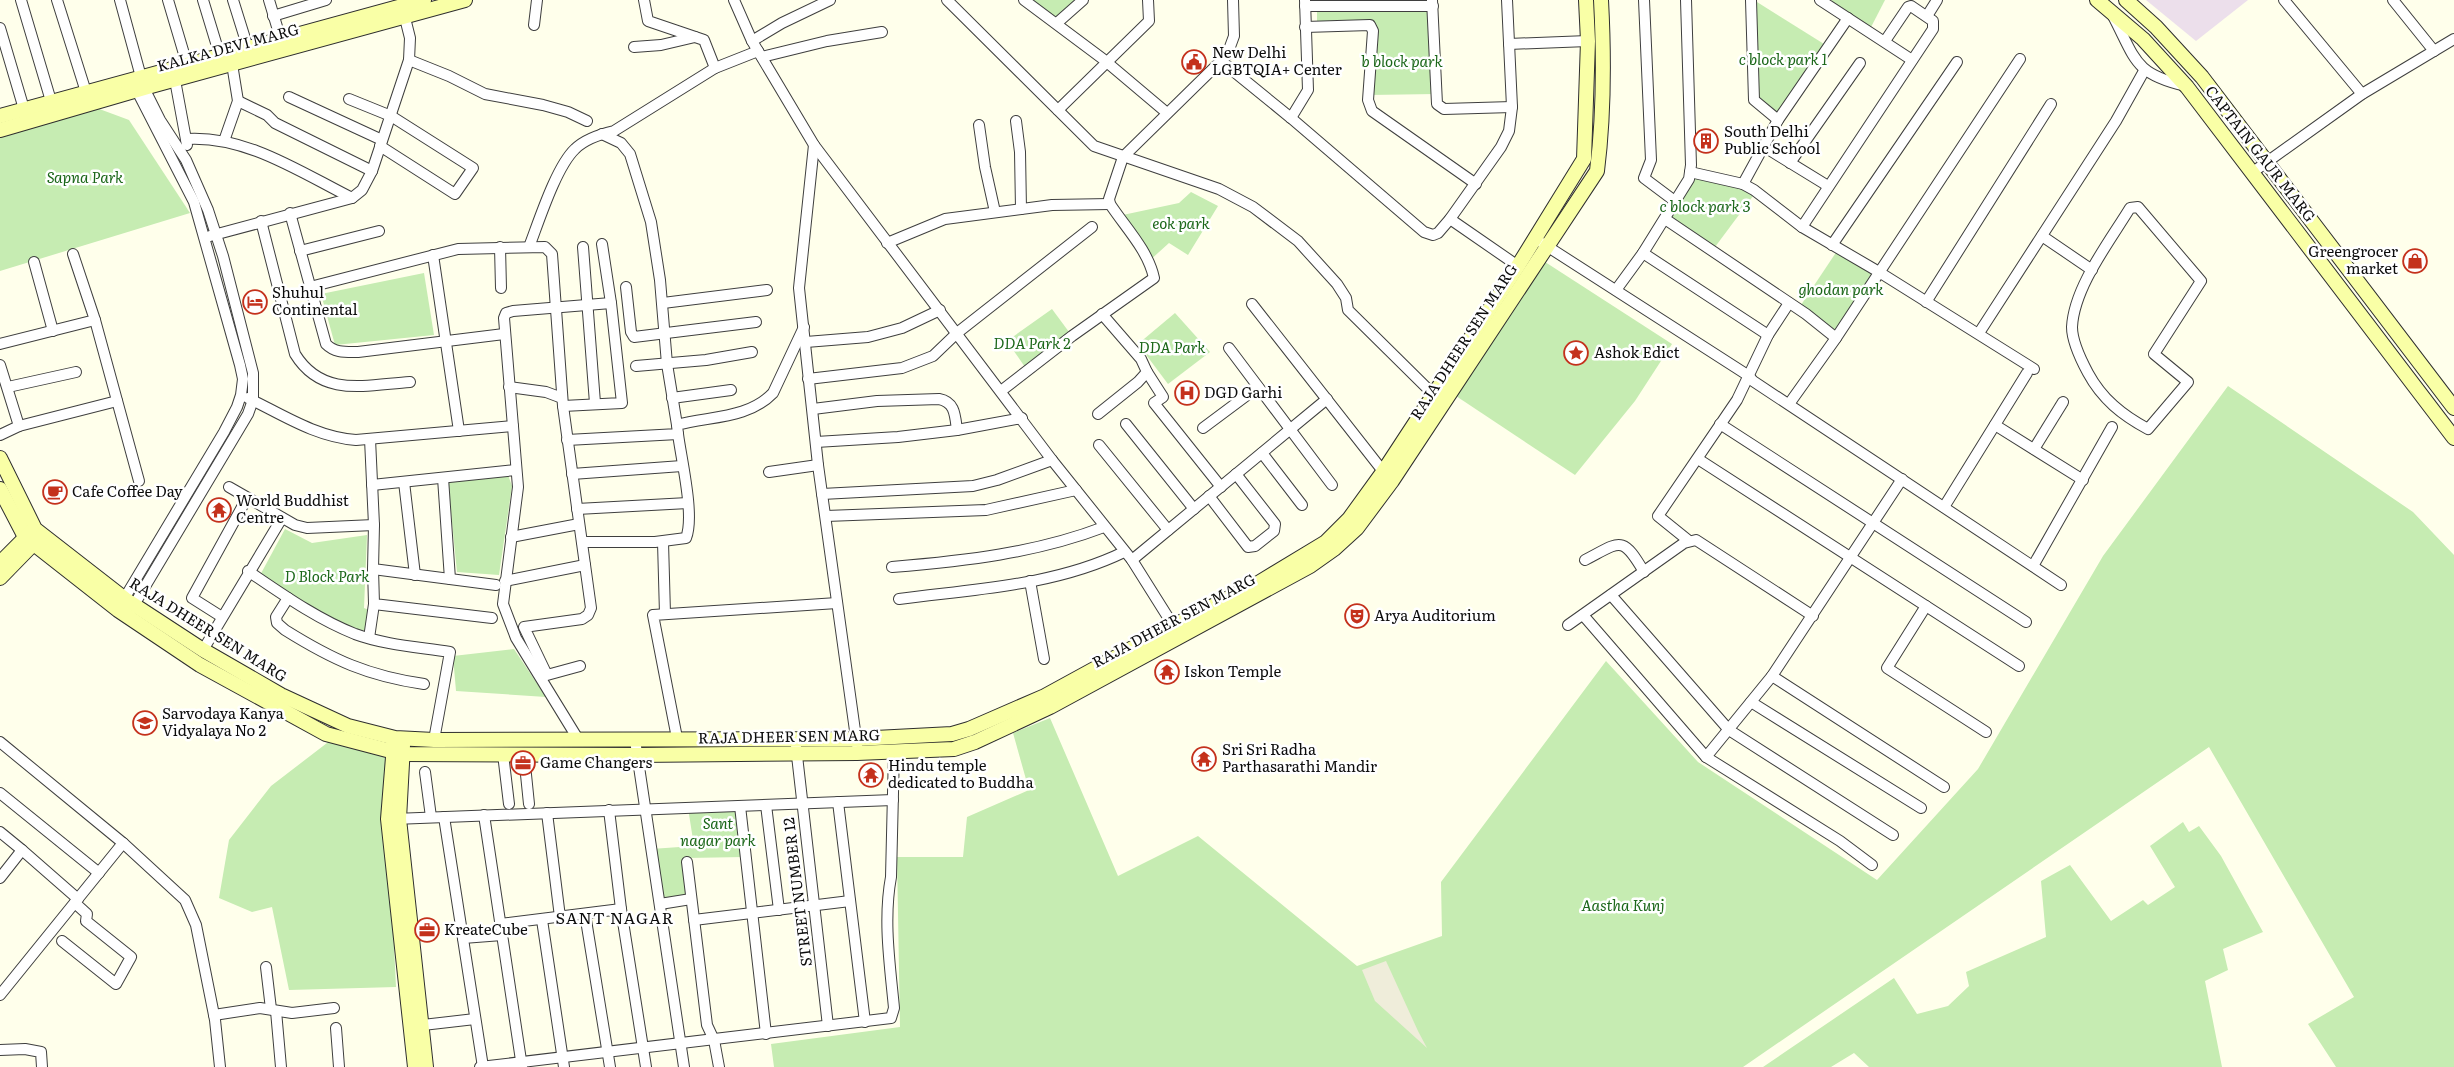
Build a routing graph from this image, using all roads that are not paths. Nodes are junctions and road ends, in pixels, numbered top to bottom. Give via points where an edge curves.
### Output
1 (21, 0) edge
2 (58, 0) edge
3 (120, 0) edge
4 (168, 0) edge
5 (203, 0) edge
6 (233, 0) edge
7 (269, 0) edge
8 (326, 0) edge
9 (424, 0) edge
10 (465, 0) edge
11 (537, 0) edge
12 (644, 0) edge
13 (734, 0) edge
14 (830, 0) edge
15 (947, 0) edge
16 (1024, 0) edge
17 (1083, 0) edge
18 (1148, 0) edge
19 (1233, 0) edge
20 (1507, 0) edge
21 (1586, 0) edge
22 (1600, 0) edge
23 (1644, 0) edge
24 (1686, 0) edge
25 (1751, 0) edge
26 (1820, 0) edge
27 (1937, 0) edge
28 (2097, 0) edge
29 (2126, 0) edge
30 (2284, 0) edge
31 (2393, 0) edge
32 (304, 3) edge
33 (1305, 3) edge
34 (1433, 3) edge
35 (1911, 3) edge
36 (435, 4) edge
37 (2110, 9) junction
38 (273, 16) junction
39 (1927, 16) junction
40 (405, 18) junction
41 (1848, 18) junction
42 (1057, 23) junction
43 (534, 25) dead end
44 (1305, 27) junction
45 (0, 28) edge
46 (882, 32) dead end
47 (699, 37) junction
48 (2454, 39) edge
49 (281, 40) junction
50 (1588, 41) junction
51 (1885, 41) junction
52 (1509, 44) junction
53 (634, 47) dead end
54 (248, 48) junction
55 (757, 50) junction
56 (2434, 51) junction
57 (220, 56) junction
58 (2020, 59) dead end
59 (409, 60) junction
60 (1912, 60) junction
61 (1107, 62) junction
62 (1221, 62) junction
63 (1957, 62) dead end
64 (1860, 63) dead end
65 (187, 64) junction
66 (232, 64) junction
67 (715, 68) junction
68 (2144, 71) junction
69 (175, 80) junction
70 (138, 83) junction
71 (2187, 87) junction
72 (86, 92) junction
73 (2362, 94) junction
74 (290, 97) dead end
75 (349, 99) dead end
76 (238, 101) junction
77 (51, 102) junction
78 (2051, 104) dead end
79 (1512, 108) junction
80 (24, 109) junction
81 (1058, 110) junction
82 (1166, 113) junction
83 (0, 116) edge
84 (391, 116) junction
85 (1291, 118) junction
86 (1778, 120) junction
87 (586, 121) dead end
88 (1016, 121) dead end
89 (979, 126) dead end
90 (0, 130) edge
91 (602, 134) junction
92 (186, 139) junction
93 (224, 141) junction
94 (381, 143) junction
95 (814, 145) junction
96 (1771, 151) dead end
97 (1123, 157) junction
98 (186, 160) junction
99 (1790, 163) junction
100 (2268, 164) junction
101 (372, 171) junction
102 (1690, 172) junction
103 (2253, 172) junction
104 (1476, 184) junction
105 (1743, 184) junction
106 (1828, 186) junction
107 (352, 198) junction
108 (1676, 202) junction
109 (1110, 204) junction
110 (1021, 209) junction
111 (995, 212) junction
112 (290, 213) junction
113 (1450, 219) junction
114 (1665, 219) junction
115 (261, 222) junction
116 (1092, 227) dead end
117 (1802, 227) junction
118 (378, 231) dead end
119 (211, 235) junction
120 (2042, 236) junction
121 (1535, 239) junction
122 (887, 243) junction
123 (602, 244) dead end
124 (1832, 245) junction
125 (1547, 246) junction
126 (500, 247) junction
127 (529, 247) junction
128 (583, 247) dead end
129 (300, 251) junction
130 (1643, 253) junction
131 (73, 254) dead end
132 (433, 255) junction
133 (34, 262) dead end
134 (1518, 266) junction
135 (2092, 270) junction
136 (1879, 272) junction
137 (310, 287) junction
138 (626, 287) dead end
139 (502, 288) dead end
140 (767, 290) dead end
141 (1616, 290) junction
142 (1926, 302) junction
143 (612, 303) junction
144 (662, 303) junction
145 (1789, 303) junction
146 (1252, 304) dead end
147 (586, 305) junction
148 (555, 308) junction
149 (940, 310) junction
150 (1102, 314) junction
151 (95, 320) junction
152 (756, 322) dead end
153 (804, 326) junction
154 (54, 331) junction
155 (664, 333) junction
156 (957, 333) junction
157 (1979, 333) junction
158 (504, 334) junction
159 (1768, 335) junction
160 (1836, 338) junction
161 (445, 341) junction
162 (806, 342) junction
163 (0, 344) edge
164 (1230, 348) dead end
165 (752, 352) dead end
166 (667, 364) junction
167 (0, 365) edge
168 (636, 366) dead end
169 (76, 372) dead end
170 (1147, 372) junction
171 (1749, 376) junction
172 (808, 380) junction
173 (410, 382) dead end
174 (8, 387) junction
175 (509, 387) junction
176 (1258, 387) junction
177 (731, 390) dead end
178 (1001, 391) junction
179 (241, 395) junction
180 (1434, 395) junction
181 (672, 398) junction
182 (1327, 399) junction
183 (253, 400) junction
184 (117, 401) junction
185 (563, 402) junction
186 (2063, 402) dead end
187 (595, 404) junction
188 (1789, 404) junction
189 (2454, 408) edge
190 (813, 409) junction
191 (1098, 414) dead end
192 (1022, 418) junction
193 (1126, 424) dead end
194 (1720, 424) junction
195 (1995, 425) junction
196 (19, 426) junction
197 (512, 426) junction
198 (2112, 427) dead end
199 (1203, 428) dead end
200 (677, 429) junction
201 (1291, 429) junction
202 (957, 430) junction
203 (459, 431) junction
204 (0, 434) edge
205 (2454, 438) edge
206 (370, 439) junction
207 (567, 440) junction
208 (816, 442) junction
209 (1099, 445) dead end
210 (2034, 449) junction
211 (1262, 453) junction
212 (0, 458) edge
213 (1698, 459) junction
214 (1052, 460) junction
215 (818, 465) junction
216 (682, 466) junction
217 (516, 470) junction
218 (201, 471) junction
219 (769, 472) dead end
220 (572, 474) junction
221 (1236, 474) junction
222 (212, 477) junction
223 (1388, 477) junction
224 (443, 478) junction
225 (1902, 479) junction
226 (2083, 480) junction
227 (139, 481) dead end
228 (404, 482) junction
229 (372, 485) junction
230 (1332, 485) dead end
231 (229, 487) dead end
232 (1221, 487) junction
233 (0, 489) edge
234 (1076, 490) junction
235 (822, 494) junction
236 (1209, 496) junction
237 (247, 498) junction
238 (688, 502) junction
239 (1302, 504) dead end
240 (1944, 507) junction
241 (577, 509) junction
242 (1194, 509) junction
243 (826, 516) junction
244 (282, 518) junction
245 (1872, 522) junction
246 (579, 524) junction
247 (374, 525) junction
248 (1104, 527) junction
249 (1168, 530) junction
250 (34, 536) junction
251 (511, 537) junction
252 (1690, 540) junction
253 (582, 542) junction
254 (663, 542) junction
255 (1124, 552) junction
256 (1850, 557) junction
257 (1132, 560) junction
258 (1585, 560) dead end
259 (0, 563) edge
260 (585, 565) junction
261 (2033, 566) junction
262 (892, 567) dead end
263 (373, 569) junction
264 (248, 571) junction
265 (1644, 572) junction
266 (415, 575) junction
267 (0, 578) edge
268 (450, 579) junction
269 (1030, 581) junction
270 (500, 583) junction
271 (2061, 585) dead end
272 (1611, 595) junction
273 (288, 598) junction
274 (899, 600) dead end
275 (837, 603) junction
276 (374, 604) junction
277 (1926, 606) junction
278 (126, 607) junction
279 (665, 614) junction
280 (1583, 615) junction
281 (1813, 616) junction
282 (222, 617) junction
283 (492, 618) dead end
284 (2026, 622) dead end
285 (1568, 625) dead end
286 (1176, 631) junction
287 (369, 638) junction
288 (203, 650) junction
289 (1044, 659) dead end
290 (580, 666) dead end
291 (2019, 666) dead end
292 (1772, 676) junction
293 (424, 684) dead end
294 (1751, 702) junction
295 (1729, 730) junction
296 (1986, 732) dead end
297 (677, 738) junction
298 (795, 738) junction
299 (399, 739) junction
300 (578, 739) junction
301 (434, 740) junction
302 (635, 740) junction
303 (0, 742) edge
304 (857, 746) junction
305 (379, 749) junction
306 (894, 751) junction
307 (797, 753) junction
308 (403, 754) junction
309 (503, 754) junction
310 (524, 755) junction
311 (638, 755) junction
312 (1706, 757) junction
313 (396, 769) junction
314 (425, 772) dead end
315 (1944, 787) dead end
316 (0, 793) edge
317 (893, 800) junction
318 (838, 802) junction
319 (803, 803) junction
320 (509, 804) dead end
321 (529, 804) dead end
322 (766, 805) junction
323 (740, 806) junction
324 (1921, 808) dead end
325 (646, 809) junction
326 (610, 810) junction
327 (547, 813) junction
328 (484, 815) junction
329 (431, 817) junction
330 (444, 817) junction
331 (394, 819) junction
332 (0, 832) edge
333 (1893, 835) dead end
334 (123, 842) junction
335 (22, 850) junction
336 (687, 862) dead end
337 (1872, 865) dead end
338 (99, 873) junction
339 (0, 878) edge
340 (691, 899) junction
341 (850, 900) junction
342 (77, 901) junction
343 (660, 904) junction
344 (814, 905) junction
345 (621, 909) junction
346 (779, 910) junction
347 (752, 913) junction
348 (585, 914) junction
349 (560, 918) junction
350 (542, 920) junction
351 (694, 920) junction
352 (500, 924) junction
353 (502, 935) junction
354 (463, 938) junction
355 (62, 941) dead end
356 (266, 967) dead end
357 (0, 995) edge
358 (334, 1008) dead end
359 (274, 1010) junction
360 (214, 1015) junction
361 (476, 1019) junction
362 (865, 1022) junction
363 (417, 1026) junction
364 (828, 1026) junction
365 (336, 1028) dead end
366 (766, 1034) junction
367 (714, 1040) junction
368 (681, 1044) junction
369 (643, 1048) junction
370 (0, 1050) edge
371 (608, 1052) junction
372 (563, 1062) edge
373 (522, 1065) edge
374 (42, 1067) edge
375 (220, 1067) edge
376 (281, 1067) edge
377 (339, 1067) edge
378 (415, 1067) edge
379 (426, 1067) edge
380 (482, 1067) edge
381 (610, 1067) edge
382 (646, 1067) edge
383 (684, 1067) edge
384 (719, 1067) edge

1 - 77 street
2 - 72 street
3 - 70 street
4 - 65 street
5 - 57 street
6 - 54 street
7 - 38 street
8 - 32 street
9 - 49 street, KALKA DEVI MARG
10 - 36 street, KALKA DEVI MARG
11 - 43 street
12 - 47 street via 648,21
13 - 55 street
14 - 55 street via 782,23
15 - 81 street
16 - 42 street
17 - 42 street
18 - 61 street via 1149,21
19 - 62 street via 1234,36
20 - 52 street
21 - 50 street, RAJA DHEER SEN MARG
22 - 125 street, RAJA DHEER SEN MARG via 1602,46 1597,171
23 - 108 street via 1651,160 1644,178
24 - 102 street
25 - 86 street via 1754,100
26 - 41 street
27 - 39 street
28 - 37 street, CAPTAIN GAUR MARG
29 - 100 street, CAPTAIN GAUR MARG via 2202,77
30 - 73 street
31 - 56 street
32 - 38 street
33 - 34 street
33 - 44 street
34 - 79 street via 1437,104 1444,109
35 - 39 street
35 - 51 street
36 - 40 street, KALKA DEVI MARG
37 - 68 street
37 - 71 street, CAPTAIN GAUR MARG
38 - 49 street
39 - 60 street via 1933,21 1933,29
40 - 59 street via 410,38
40 - 66 street, KALKA DEVI MARG
41 - 51 street
41 - 86 street
42 - 61 street
44 - 85 street via 1308,90
44 - 104 street via 1370,25 1373,30 1368,100 1372,111
45 - 80 street
46 - 55 street
47 - 53 street
47 - 67 street via 707,46
48 - 56 street
49 - 54 street, KALKA DEVI MARG
50 - 52 street
50 - 121 street, RAJA DHEER SEN MARG via 1584,159
51 - 60 street
52 - 79 street
54 - 57 street, KALKA DEVI MARG
55 - 67 street
55 - 95 street
56 - 73 street
57 - 65 street, KALKA DEVI MARG
58 - 136 street
59 - 84 street
59 - 87 street via 486,94 543,105
60 - 106 street
61 - 81 street
61 - 82 street
62 - 82 street
62 - 85 street
63 - 124 street
64 - 99 street
65 - 70 street, KALKA DEVI MARG
66 - 69 street, KALKA DEVI MARG
66 - 76 street
67 - 91 street via 614,131
68 - 71 street via 2165,82
68 - 120 street
69 - 70 street, KALKA DEVI MARG
69 - 92 street
70 - 72 street, KALKA DEVI MARG
70 - 90 street, KALKA DEVI MARG
70 - 98 street
70 - 119 street
71 - 103 street, CAPTAIN GAUR MARG
72 - 77 street, KALKA DEVI MARG
73 - 100 street
74 - 94 street
75 - 84 street
76 - 93 street
76 - 101 street
77 - 80 street, KALKA DEVI MARG
78 - 142 street
79 - 104 street via 1509,131
80 - 83 street, KALKA DEVI MARG
81 - 97 street via 1094,146
82 - 97 street
84 - 94 street
84 - 94 street via 473,168 455,194
85 - 113 street via 1424,232 1438,233
86 - 105 street
88 - 110 street
89 - 111 street
91 - 127 street via 576,147 566,160
91 - 144 street via 621,143 630,154 651,222
92 - 93 street
92 - 98 street
93 - 107 street via 252,148
94 - 101 street
95 - 122 street
95 - 153 street via 799,288
96 - 99 street
97 - 109 street
97 - 180 street via 1219,189 1276,222 1337,284 1346,298 1348,310
98 - 119 street
99 - 106 street
100 - 103 street
100 - 189 street, CAPTAIN GAUR MARG
101 - 107 street via 362,190
102 - 105 street
102 - 108 street via 1685,189
103 - 205 street, CAPTAIN GAUR MARG
104 - 113 street
105 - 117 street
106 - 117 street
107 - 112 street
108 - 114 street
109 - 110 street
109 - 150 street via 1134,237 1154,278
110 - 111 street
111 - 122 street via 936,221
112 - 115 street
112 - 129 street
113 - 134 street
114 - 130 street
114 - 145 street
115 - 119 street
115 - 173 street via 295,354 302,364 324,382 341,386
116 - 156 street
117 - 124 street
118 - 129 street
119 - 179 street via 243,379
119 - 183 street via 250,359
120 - 135 street
120 - 157 street
121 - 125 street
121 - 134 street, RAJA DHEER SEN MARG
122 - 149 street
123 - 143 street
124 - 136 street
125 - 141 street
125 - 223 street, RAJA DHEER SEN MARG
126 - 127 street
126 - 132 street via 458,249
126 - 139 street
127 - 148 street via 545,247 552,254
128 - 147 street
129 - 137 street
130 - 141 street
130 - 159 street
131 - 151 street
132 - 137 street
132 - 161 street
133 - 154 street
134 - 180 street, RAJA DHEER SEN MARG
135 - 135 street via 2078,299 2072,328 2080,360 2097,390 2122,414 2148,429 2188,382 2154,354 2201,281 2138,206 2130,208
136 - 142 street
136 - 160 street
137 - 161 street via 326,344 332,350 345,352
138 - 155 street via 634,337
140 - 144 street
141 - 171 street
142 - 157 street
143 - 147 street
143 - 187 street via 622,403
144 - 155 street
145 - 159 street
145 - 160 street
146 - 182 street
147 - 148 street
147 - 187 street
148 - 158 street via 506,313
148 - 185 street
149 - 156 street
149 - 162 street via 902,328 868,337
150 - 170 street via 1141,359
150 - 178 street
151 - 154 street
151 - 184 street
152 - 155 street
153 - 162 street
153 - 200 street via 773,393 765,402 745,412
154 - 163 street
155 - 166 street
156 - 172 street via 932,356 902,368
156 - 178 street
157 - 195 street via 2031,371
158 - 161 street
158 - 175 street
159 - 171 street
160 - 188 street
161 - 203 street
162 - 172 street
164 - 176 street
165 - 166 street
166 - 168 street
166 - 181 street
167 - 174 street
169 - 174 street
170 - 191 street
170 - 232 street via 1163,397 1154,404
171 - 188 street
171 - 194 street
172 - 190 street
174 - 196 street
175 - 185 street via 546,392
175 - 197 street
176 - 199 street
176 - 201 street
177 - 181 street
178 - 192 street
179 - 183 street
179 - 218 street
180 - 223 street, RAJA DHEER SEN MARG
181 - 200 street
182 - 201 street
182 - 223 street
183 - 206 street via 327,436
183 - 222 street
184 - 196 street
184 - 227 street
185 - 187 street
185 - 207 street
186 - 210 street
188 - 225 street
190 - 202 street via 877,401 946,400 954,408
190 - 208 street
192 - 202 street
192 - 214 street
193 - 242 street
194 - 213 street
194 - 245 street
195 - 210 street
195 - 240 street
196 - 204 street
197 - 203 street
197 - 217 street
198 - 226 street
200 - 207 street
200 - 216 street
201 - 211 street
201 - 230 street
202 - 208 street
203 - 206 street
206 - 229 street
207 - 220 street
208 - 215 street
209 - 249 street
210 - 226 street
211 - 221 street
211 - 239 street
212 - 250 street, RAJA DHEER SEN MARG
213 - 252 street via 1658,516
213 - 256 street
214 - 234 street
214 - 235 street via 974,486
215 - 219 street
215 - 235 street
216 - 220 street
216 - 238 street
217 - 224 street
217 - 251 street via 518,487
218 - 222 street
218 - 278 street
220 - 241 street
221 - 232 street
221 - 236 street via 1275,524 1274,531 1248,547
222 - 278 street
223 - 286 street, RAJA DHEER SEN MARG via 1357,528 1334,549 1310,566
224 - 228 street
224 - 268 street
225 - 240 street
225 - 245 street
226 - 261 street
228 - 229 street
228 - 266 street
229 - 247 street
231 - 237 street
232 - 236 street
233 - 250 street, RAJA DHEER SEN MARG
234 - 243 street via 986,510
234 - 248 street
235 - 243 street
236 - 242 street
237 - 244 street
237 - 282 street via 192,598
238 - 241 street
238 - 254 street via 686,538
240 - 261 street
241 - 246 street
242 - 249 street
243 - 275 street
244 - 247 street via 307,528
244 - 264 street
245 - 256 street
245 - 284 street
246 - 251 street
246 - 253 street
247 - 263 street
248 - 255 street
248 - 262 street via 1021,551 962,561
249 - 257 street
250 - 259 street
250 - 267 street
250 - 278 street, RAJA DHEER SEN MARG
251 - 270 street
252 - 265 street
252 - 281 street via 1702,543
253 - 254 street
253 - 260 street
254 - 279 street
255 - 257 street
255 - 269 street via 1074,572
256 - 277 street
256 - 281 street
257 - 286 street
258 - 265 street via 1616,544 1626,545
260 - 270 street
260 - 290 street via 591,608 588,615 524,627 547,675
261 - 271 street
263 - 266 street
263 - 276 street
264 - 273 street
264 - 282 street
265 - 272 street
266 - 268 street
268 - 270 street
269 - 274 street
269 - 289 street
270 - 300 street via 503,604 516,638
272 - 280 street
272 - 295 street
273 - 287 street
273 - 293 street via 276,617 277,623 285,630 354,668
275 - 279 street
275 - 304 street
276 - 283 street
276 - 287 street
277 - 291 street
277 - 296 street via 1886,668
278 - 288 street, RAJA DHEER SEN MARG
278 - 305 street, RAJA DHEER SEN MARG via 200,665 326,734
279 - 297 street via 653,615 653,620
280 - 285 street
280 - 312 street
281 - 292 street
282 - 288 street
286 - 304 street, RAJA DHEER SEN MARG via 970,729
286 - 306 street, RAJA DHEER SEN MARG via 1050,707 975,742 954,749
287 - 301 street via 450,652
288 - 299 street, RAJA DHEER SEN MARG via 281,695 348,726
292 - 294 street
292 - 315 street
294 - 295 street
294 - 324 street
295 - 312 street
295 - 333 street
297 - 298 street, RAJA DHEER SEN MARG
297 - 302 street, RAJA DHEER SEN MARG
298 - 304 street, RAJA DHEER SEN MARG
298 - 307 street, STREET NUMBER 12
299 - 301 street, RAJA DHEER SEN MARG
299 - 308 street
300 - 301 street, RAJA DHEER SEN MARG
300 - 302 street, RAJA DHEER SEN MARG
302 - 311 street
303 - 334 street
304 - 306 street, RAJA DHEER SEN MARG
304 - 307 street, RAJA DHEER SEN MARG
305 - 308 street, RAJA DHEER SEN MARG
305 - 313 street
306 - 317 street
307 - 311 street, RAJA DHEER SEN MARG
307 - 319 street, STREET NUMBER 12
308 - 309 street, RAJA DHEER SEN MARG
308 - 313 street
308 - 313 street
309 - 310 street, RAJA DHEER SEN MARG
309 - 320 street
310 - 311 street, RAJA DHEER SEN MARG
310 - 321 street
311 - 325 street
312 - 337 street via 1840,841
313 - 331 street
314 - 329 street
316 - 338 street
317 - 318 street
317 - 362 street via 888,894 894,1008 891,1018
318 - 319 street
318 - 341 street
319 - 322 street
319 - 344 street, STREET NUMBER 12
322 - 323 street
322 - 346 street
323 - 325 street
323 - 347 street
325 - 326 street
325 - 343 street
326 - 327 street
326 - 345 street
327 - 328 street
327 - 349 street
328 - 330 street
328 - 352 street
329 - 330 street
329 - 331 street
330 - 354 street
331 - 363 street
332 - 335 street
334 - 338 street
334 - 360 street via 185,900 196,925
335 - 339 street
335 - 342 street
336 - 340 street
338 - 342 street
340 - 343 street
340 - 351 street
341 - 344 street
341 - 362 street
342 - 355 street via 87,914 86,920 131,957 116,984
342 - 357 street
343 - 368 street
344 - 346 street
344 - 364 street, STREET NUMBER 12
345 - 348 street
345 - 369 street
346 - 347 street
347 - 351 street
347 - 366 street
348 - 349 street
348 - 371 street
349 - 350 street
350 - 352 street
350 - 372 street
351 - 367 street via 707,1025
352 - 353 street
353 - 354 street
353 - 373 street
354 - 361 street
356 - 359 street
358 - 359 street via 292,1013
359 - 360 street via 260,1008
359 - 376 street
360 - 375 street
361 - 363 street
361 - 380 street
362 - 364 street
363 - 378 street
363 - 379 street
364 - 366 street
365 - 377 street
366 - 367 street
367 - 368 street
367 - 384 street
368 - 369 street
368 - 383 street
369 - 371 street
369 - 382 street
370 - 374 street via 41,1052
371 - 372 street
371 - 381 street
372 - 373 street
373 - 380 street

